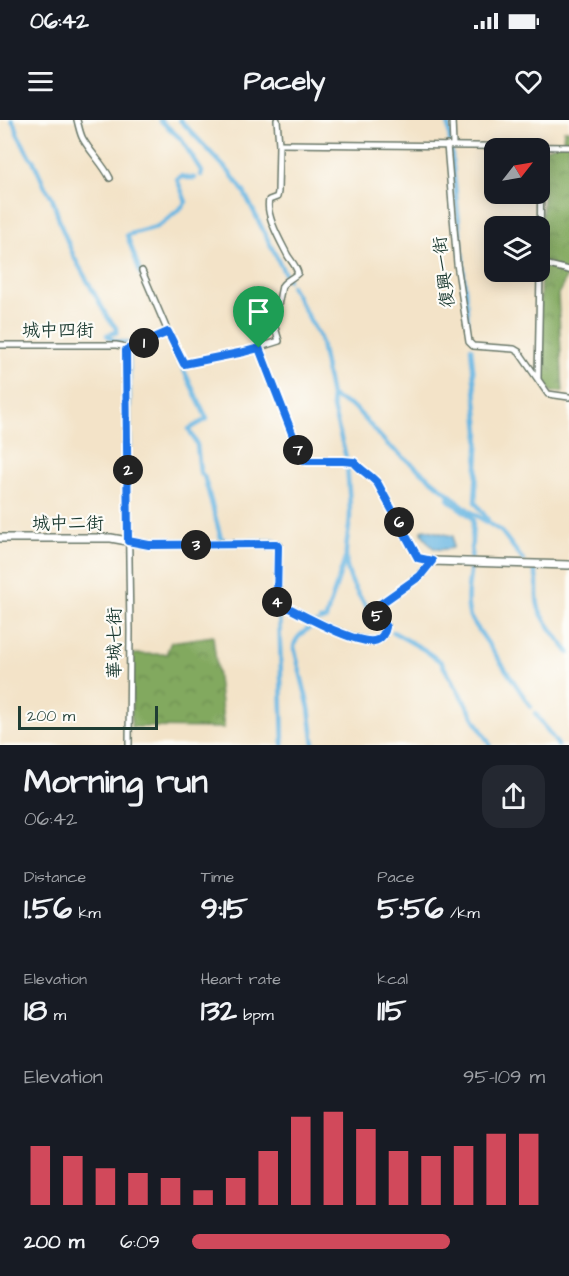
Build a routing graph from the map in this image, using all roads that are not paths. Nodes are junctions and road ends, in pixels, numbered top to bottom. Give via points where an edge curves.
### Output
1 (77, 120) edge
2 (277, 120) edge
3 (452, 120) edge
4 (279, 144) junction
5 (450, 145) junction
6 (484, 146) edge
7 (550, 147) edge
8 (569, 147) edge
9 (110, 178) dead end
10 (550, 265) edge
11 (569, 270) edge
12 (142, 271) dead end
13 (540, 282) edge
14 (168, 332) junction
15 (0, 345) edge
16 (259, 348) junction
17 (126, 350) junction
18 (538, 380) junction
19 (569, 397) edge
20 (0, 538) edge
21 (128, 541) junction
22 (432, 561) junction
23 (569, 565) edge
24 (129, 745) edge

1 - 9 street via 81,137
2 - 4 street
3 - 5 street, 復興一街
4 - 5 street
4 - 16 street via 279,192 267,203 270,218 298,273 282,286 274,324 279,341
5 - 6 street
5 - 18 street, 復興一街 via 457,264 469,342 473,346 514,349
7 - 8 street
10 - 11 street
12 - 14 street
13 - 18 street
14 - 16 street via 184,364
14 - 17 street
15 - 17 street, 城中四街 via 116,345
16 - 22 street via 302,459 354,462 378,484 418,558
17 - 21 street, 華城七街
18 - 19 street, 復興一街 via 548,394
20 - 21 street, 城中二街
21 - 22 street, 城中二街 via 149,545 276,544 277,602 351,638 375,641 386,627 374,611 376,607 420,576
21 - 24 street, 華城七街
22 - 23 street

